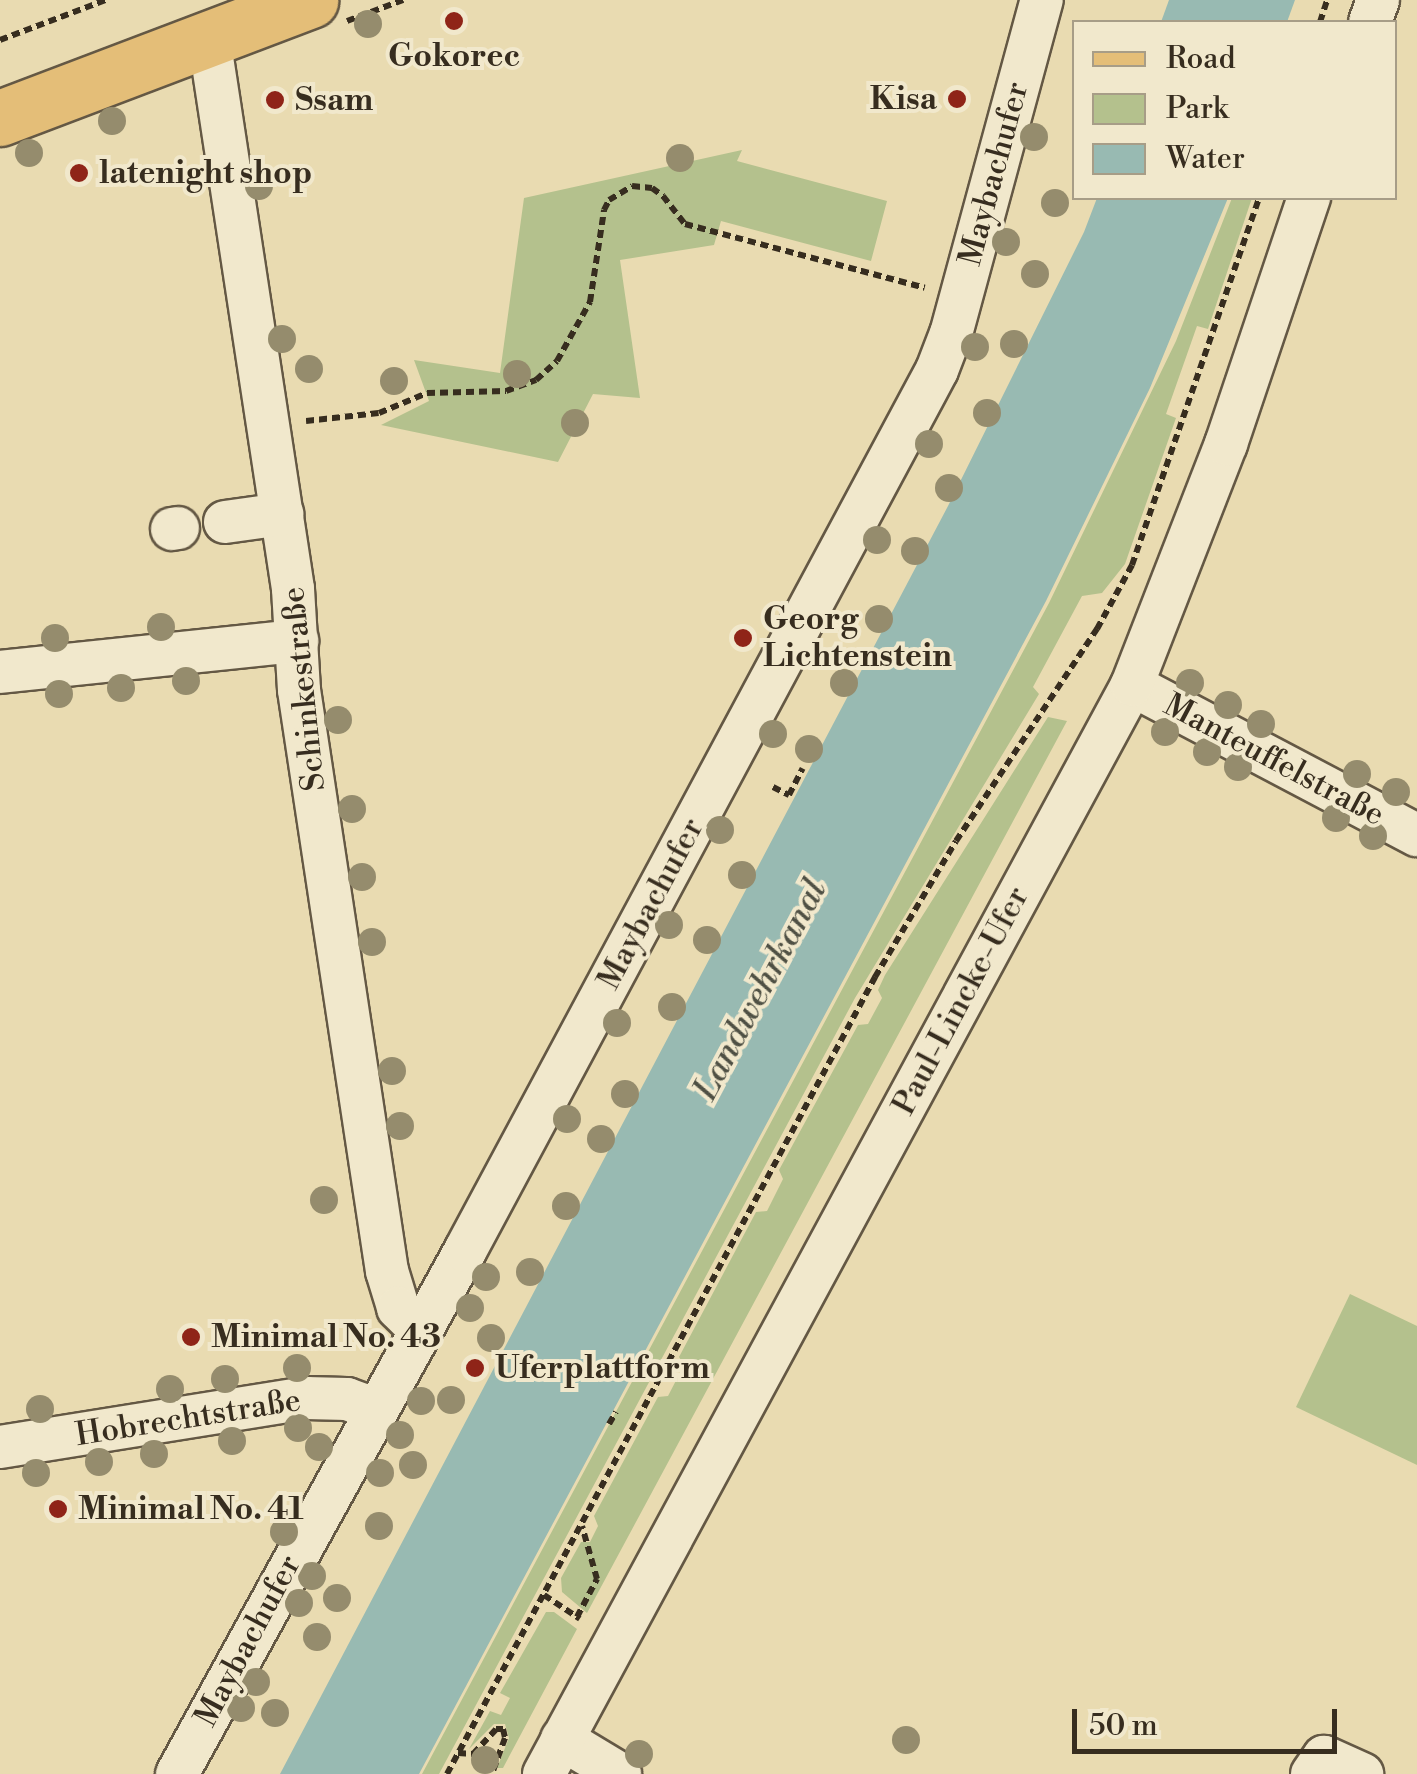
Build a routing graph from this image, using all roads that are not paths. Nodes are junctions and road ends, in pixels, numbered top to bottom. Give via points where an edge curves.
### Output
1 (1042, 0) edge
2 (330, 10) edge
3 (205, 19) edge
4 (0, 78) edge
5 (0, 118) edge
6 (1308, 200) edge
7 (282, 514) junction
8 (225, 522) dead end
9 (296, 640) junction
10 (0, 672) edge
11 (1132, 685) junction
12 (1417, 835) edge
13 (420, 1330) junction
14 (375, 1409) junction
15 (0, 1447) edge
16 (553, 1757) edge
17 (177, 1774) edge
18 (620, 1774) edge
19 (1312, 1774) edge
20 (1362, 1774) edge

1 - 13 street, Maybachufer via 941,360
2 - 3 main road
3 - 4 main road
3 - 5 main road
3 - 7 street, Schinkestraße
6 - 11 street, Paul-Lincke-Ufer via 1208,494
7 - 8 street
7 - 9 street, Schinkestraße
9 - 10 street
9 - 13 street, Schinkestraße via 387,1272 398,1308
11 - 12 street, Manteuffelstraße
11 - 16 street, Paul-Lincke-Ufer
13 - 14 street, Maybachufer
14 - 15 street, Hobrechtstraße via 306,1398
14 - 17 street, Maybachufer
16 - 18 street
19 - 20 street via 1324,1756

